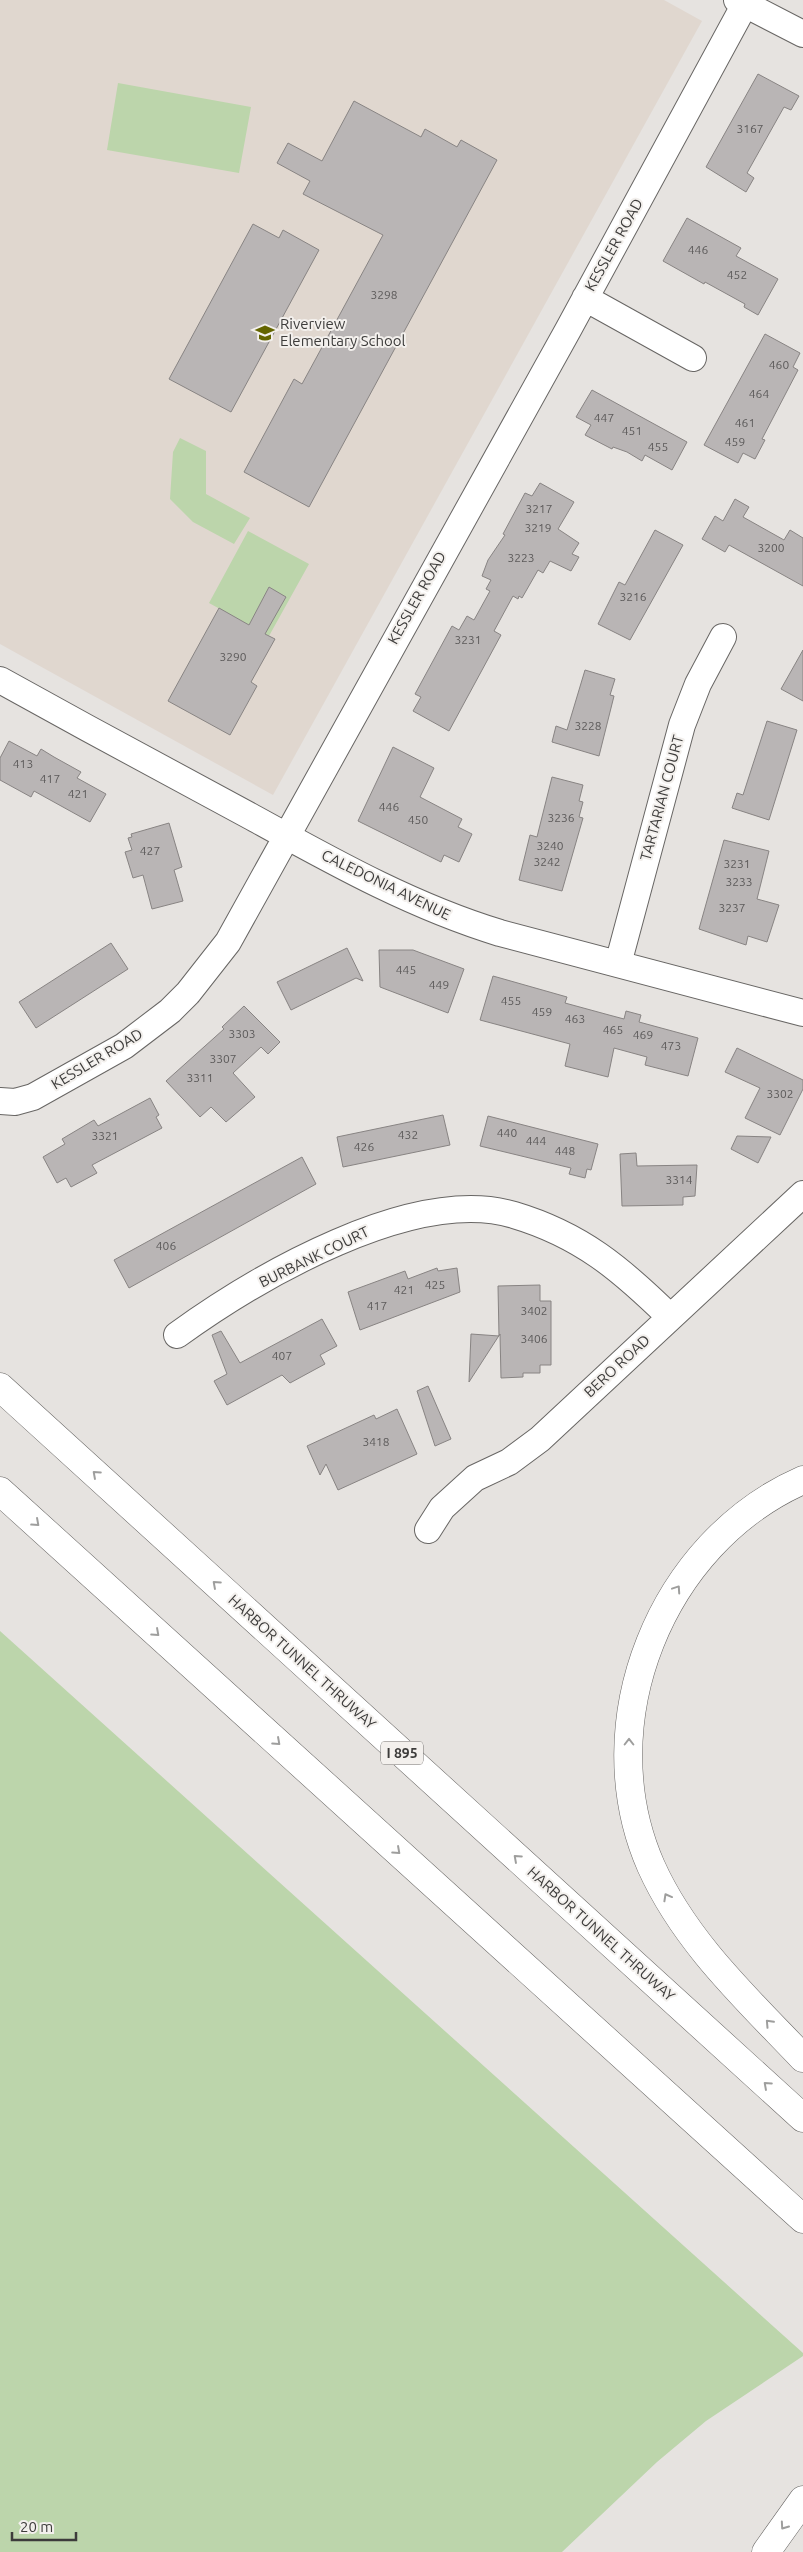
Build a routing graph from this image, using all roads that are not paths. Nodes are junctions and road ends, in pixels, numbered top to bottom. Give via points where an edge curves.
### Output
1 (741, 2) edge
2 (803, 34) edge
3 (586, 298) junction
4 (693, 358) dead end
5 (723, 637) dead end
6 (0, 680) edge
7 (286, 836) junction
8 (618, 964) junction
9 (803, 1013) edge
10 (0, 1101) edge
11 (803, 1194) edge
12 (670, 1317) junction
13 (177, 1335) dead end
14 (0, 1387) edge
15 (803, 1480) edge
16 (0, 1491) edge
17 (428, 1530) dead end
18 (803, 2058) edge
19 (803, 2118) edge
20 (803, 2219) edge
21 (803, 2500) edge
22 (766, 2552) edge

1 - 2 street
1 - 3 street, KESSLER ROAD
3 - 4 street
3 - 7 street, KESSLER ROAD
5 - 8 street, TARTARIAN COURT via 698,684 682,726
6 - 7 street, CALEDONIA AVENUE
7 - 8 street, CALEDONIA AVENUE via 391,890 462,921
7 - 10 street, KESSLER ROAD via 228,942 206,973 170,1011 124,1046 32,1097 15,1102
8 - 9 street, CALEDONIA AVENUE
11 - 12 street, BERO ROAD
12 - 13 street, BURBANK COURT via 628,1275 577,1241 512,1214 481,1209 411,1216 328,1247 248,1289
12 - 17 street, BERO ROAD via 540,1439 508,1462 475,1478 459,1492 442,1508
19 -> 14 highway, HARBOR TUNNEL THRUWAY / I 895
18 -> 15 highway via 703,1950 666,1896 640,1834 632,1801 628,1748 628,1731 640,1672 648,1645 671,1597 703,1554 725,1532 770,1498
16 -> 20 highway
21 -> 22 highway

